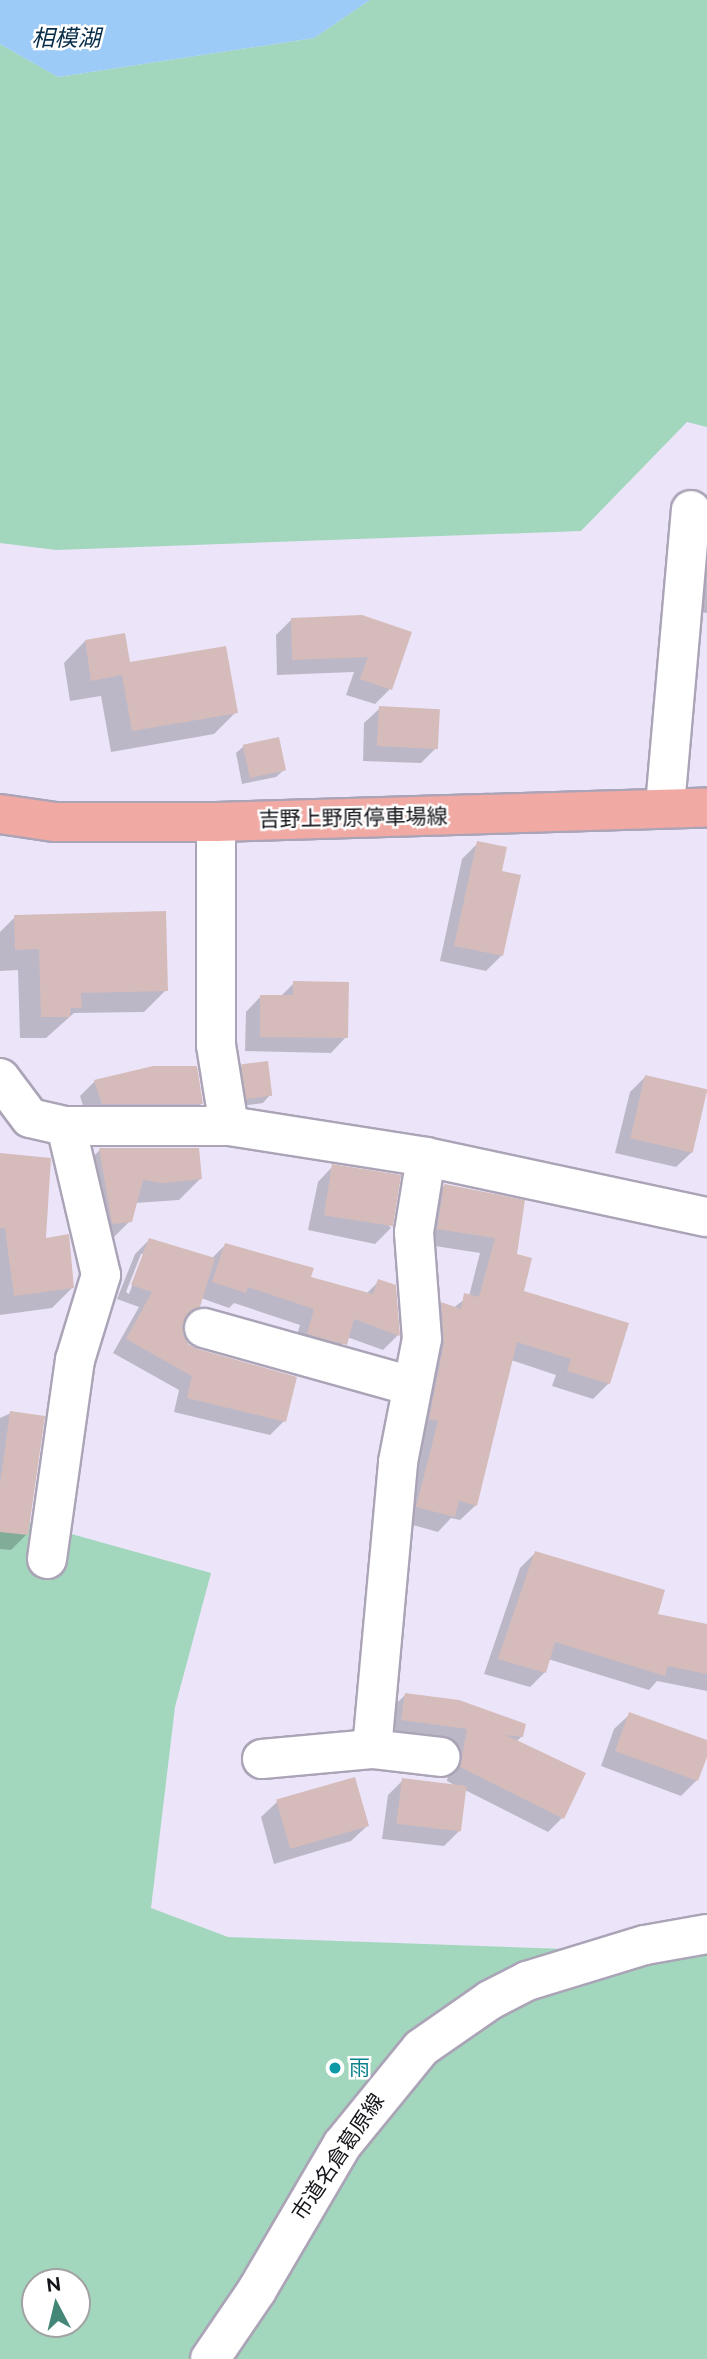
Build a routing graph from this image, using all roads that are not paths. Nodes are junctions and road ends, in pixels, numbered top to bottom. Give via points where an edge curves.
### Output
1 (691, 510) dead end
2 (665, 806) junction
3 (707, 807) edge
4 (0, 814) edge
5 (216, 822) junction
6 (0, 1078) edge
7 (32, 1119) edge
8 (229, 1126) junction
9 (426, 1157) junction
10 (707, 1217) edge
11 (204, 1328) dead end
12 (412, 1386) junction
13 (47, 1559) dead end
14 (372, 1749) junction
15 (441, 1757) dead end
16 (262, 1759) dead end
17 (707, 1934) edge
18 (209, 2359) edge

1 - 2 street
2 - 3 main road, 吉野上野原停車場線
2 - 5 main road, 吉野上野原停車場線
4 - 5 main road, 吉野上野原停車場線 via 55,822
5 - 8 street via 216,1045
6 - 7 street
7 - 8 street
7 - 13 street via 101,1275 75,1360
8 - 9 street
9 - 10 street
9 - 12 street via 414,1231 422,1339
11 - 12 street
12 - 14 street via 382,1603
14 - 15 street
14 - 16 street
17 - 18 street, 市道名倉葛原線 via 645,1945 527,1981 490,2000 421,2048 342,2145 257,2290

